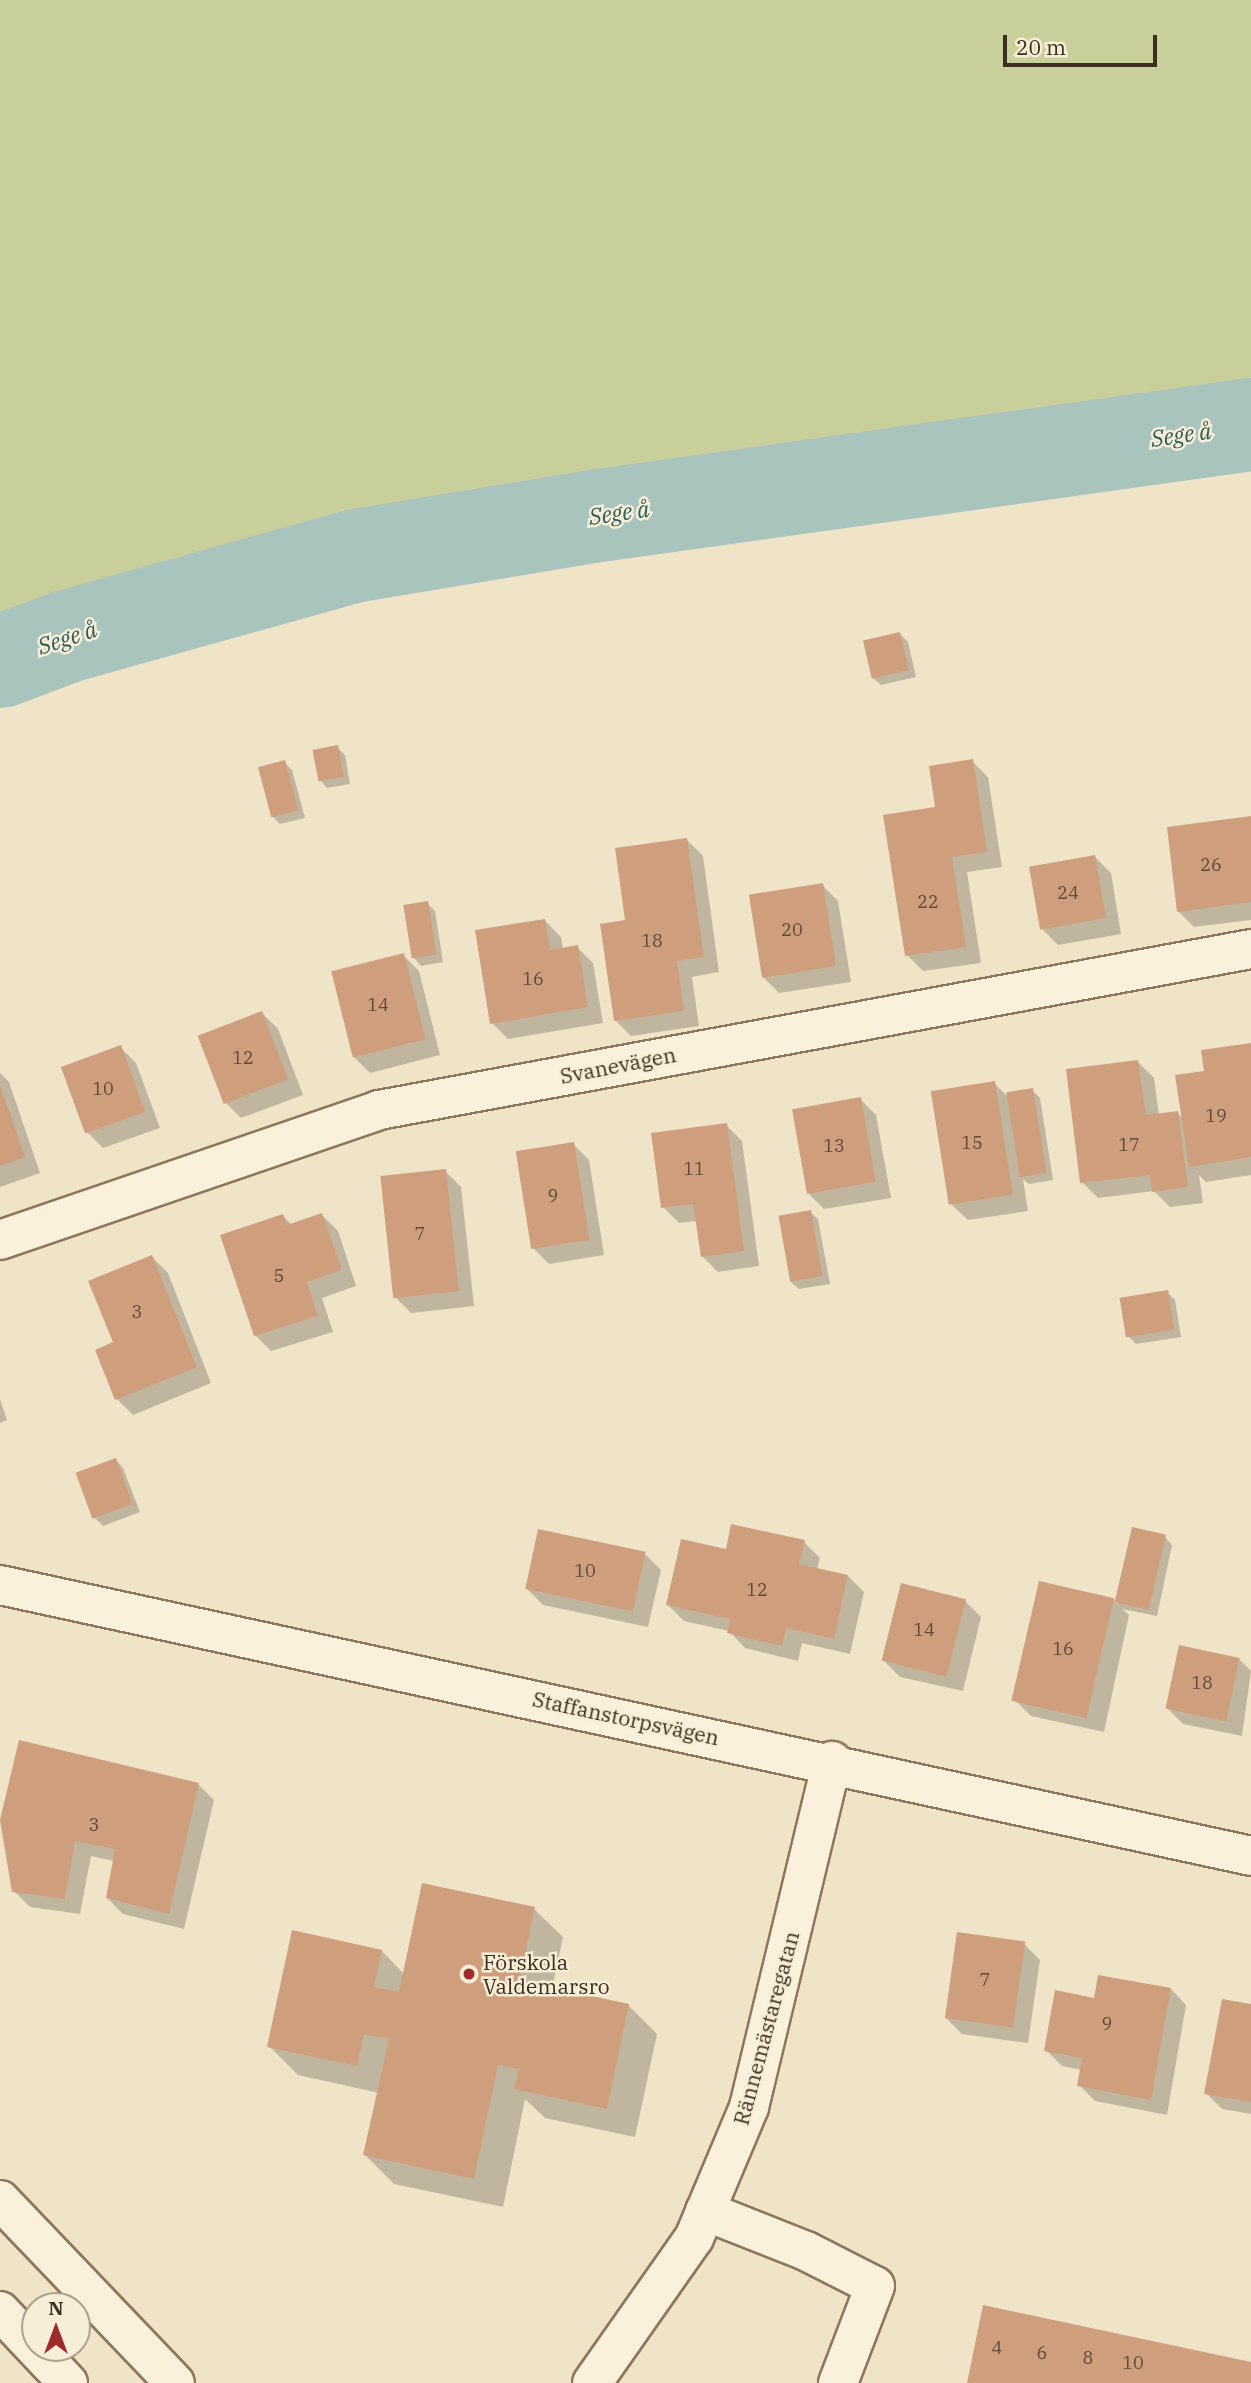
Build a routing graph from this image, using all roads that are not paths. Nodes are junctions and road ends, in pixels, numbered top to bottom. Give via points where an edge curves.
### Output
1 (1251, 949) edge
2 (0, 1240) edge
3 (0, 1585) edge
4 (832, 1761) junction
5 (1251, 1856) edge
6 (0, 2200) edge
7 (705, 2211) junction
8 (0, 2311) edge
9 (68, 2383) edge
10 (175, 2383) edge
11 (592, 2383) edge
12 (838, 2383) edge

1 - 2 street, Svanevägen via 379,1110
3 - 4 street, Staffanstorpsvägen
4 - 5 street, Staffanstorpsvägen
4 - 7 street, Rännemästaregatan via 748,2107
6 - 10 street
7 - 11 street, Rännemästaregatan via 694,2238
7 - 12 street via 806,2251 875,2286
8 - 9 street

